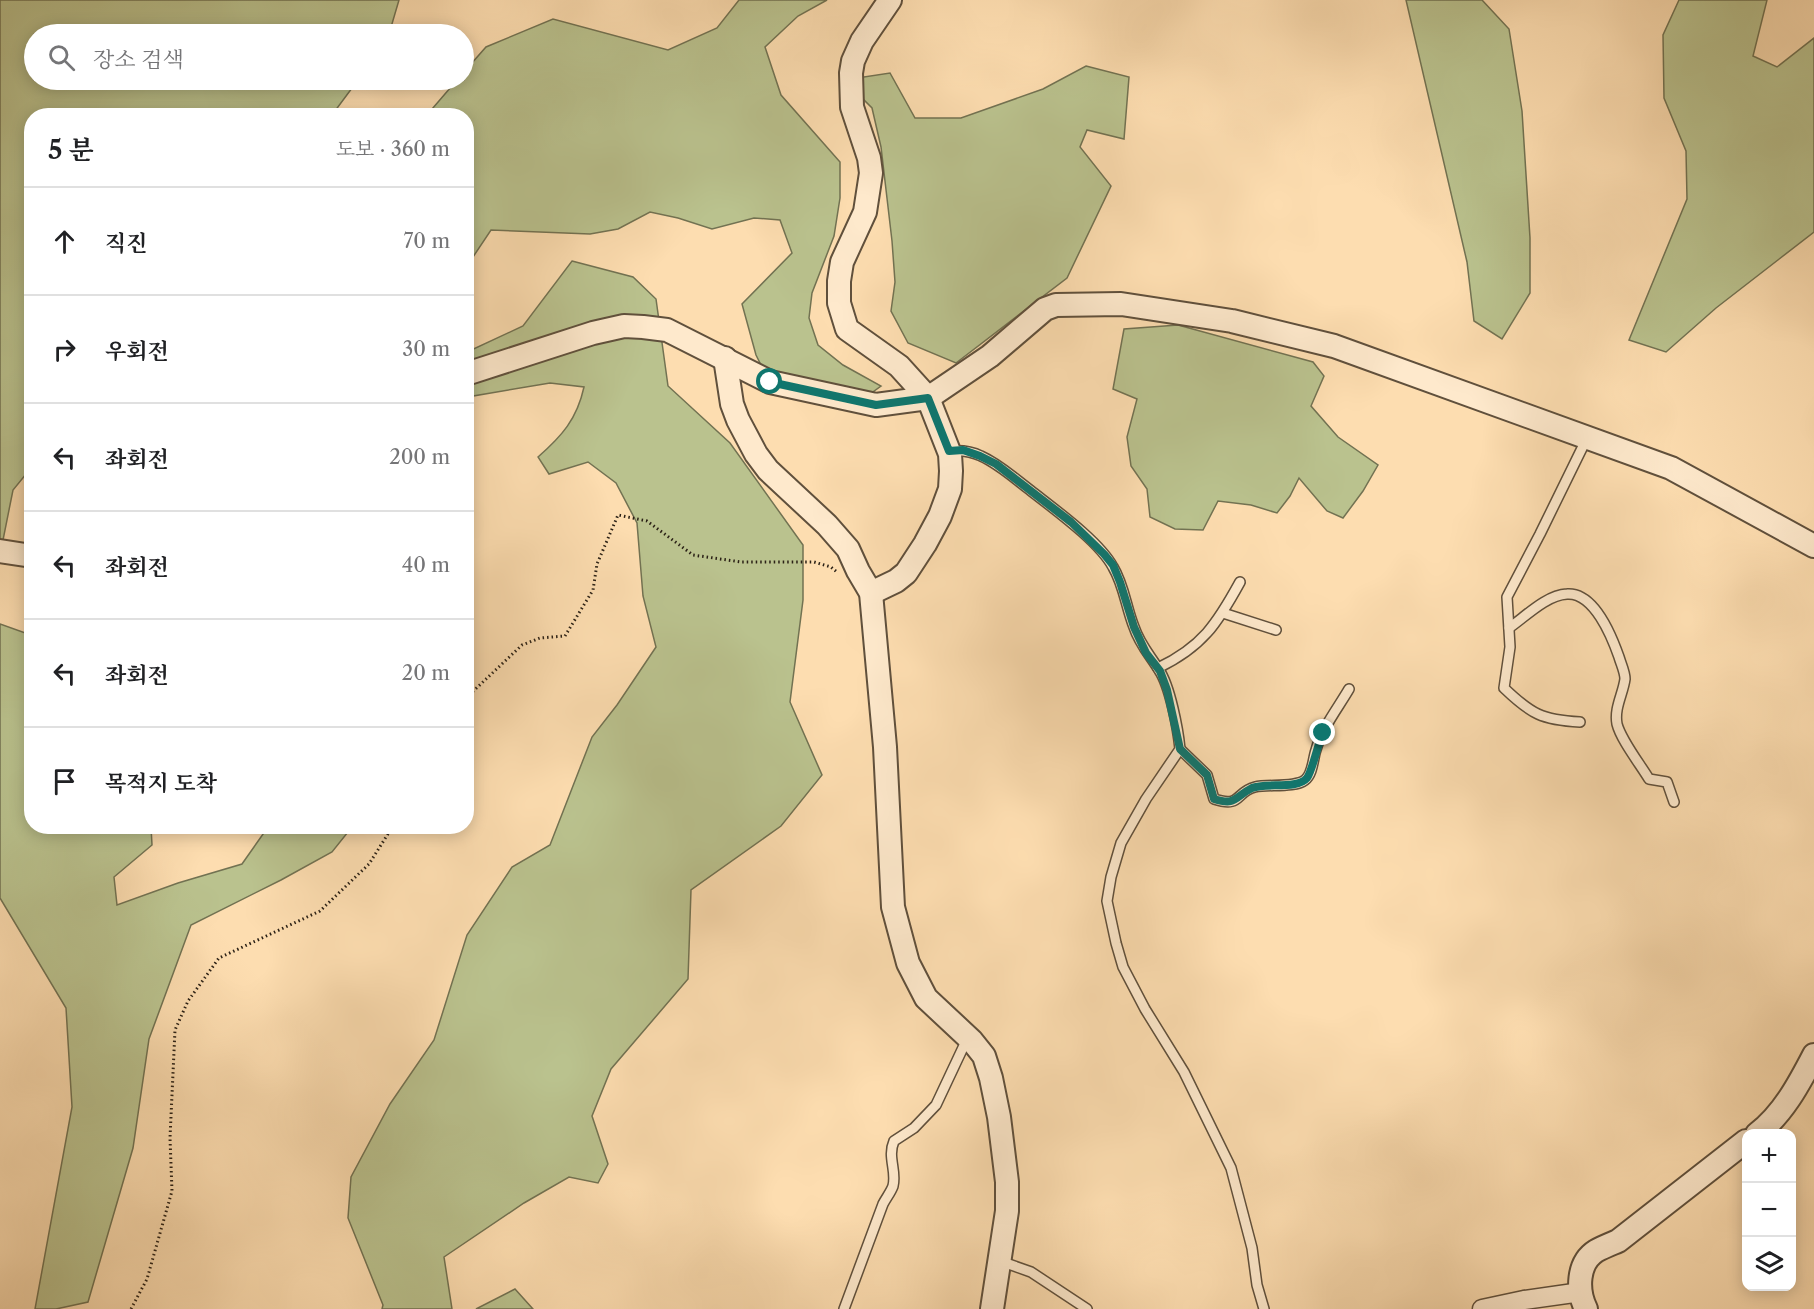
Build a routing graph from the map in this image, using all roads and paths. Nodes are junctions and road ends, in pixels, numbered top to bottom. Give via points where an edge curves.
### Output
1 (890, 0) edge
2 (725, 358) junction
3 (474, 372) edge
4 (928, 398) junction
5 (1587, 438) junction
6 (949, 451) junction
7 (1814, 546) edge
8 (0, 551) edge
9 (24, 555) edge
10 (844, 578) dead end
11 (1240, 582) dead end
12 (871, 593) junction
13 (1223, 613) junction
14 (1509, 628) junction
15 (1276, 630) dead end
16 (1158, 668) junction
17 (1349, 689) dead end
18 (474, 690) edge
19 (1580, 722) dead end
20 (1180, 749) junction
21 (1674, 802) dead end
22 (388, 834) edge
23 (968, 1037) junction
24 (1814, 1055) edge
25 (1763, 1129) edge
26 (1742, 1144) edge
27 (1000, 1262) junction
28 (1584, 1300) edge
29 (131, 1309) edge
30 (844, 1309) edge
31 (993, 1309) edge
32 (1087, 1309) edge
33 (1264, 1309) edge
34 (1482, 1309) edge

1 - 4 street via 853,61 852,107 871,173 865,212 842,262 839,303 848,329 899,366
2 - 3 street via 667,330 624,326
2 - 4 street via 770,382 876,405
2 - 12 street via 732,404 756,454 848,549
4 - 5 street via 990,356 1045,309 1056,305 1121,304 1232,321 1334,346
4 - 6 street
5 - 7 street via 1671,468
5 - 14 lane via 1510,589
6 - 12 street via 950,489 925,544 906,573
6 - 16 lane via 963,450 996,464 1071,522 1104,554 1113,565 1146,653
8 - 9 street
10 - 18 path via 831,567 814,562 741,562 693,555 647,521 618,515 597,564 593,590 565,636 540,638 522,645
11 - 13 lane
12 - 23 street via 894,907 908,963 926,998
13 - 15 lane
13 - 16 lane via 1193,648
14 - 19 lane via 1504,688 1537,715
14 - 21 lane via 1565,594 1575,595 1594,609 1612,636 1625,677 1617,711 1619,730 1649,779 1666,782
16 - 20 lane
17 - 20 lane via 1323,733 1309,774 1297,783 1253,788 1235,801 1214,799 1207,775
20 - 33 lane via 1121,843 1107,901 1123,967 1184,1072 1231,1168
22 - 29 path via 369,864 320,911 219,958 188,1001 175,1030 172,1191 147,1279
23 - 27 street via 984,1056 999,1117 1008,1182
23 - 30 lane via 936,1106 894,1142 893,1189 883,1204
24 - 25 street via 1786,1103
26 - 28 street via 1618,1241 1586,1260 1581,1273
27 - 31 street
27 - 32 lane via 1031,1272
28 - 34 street via 1524,1300

